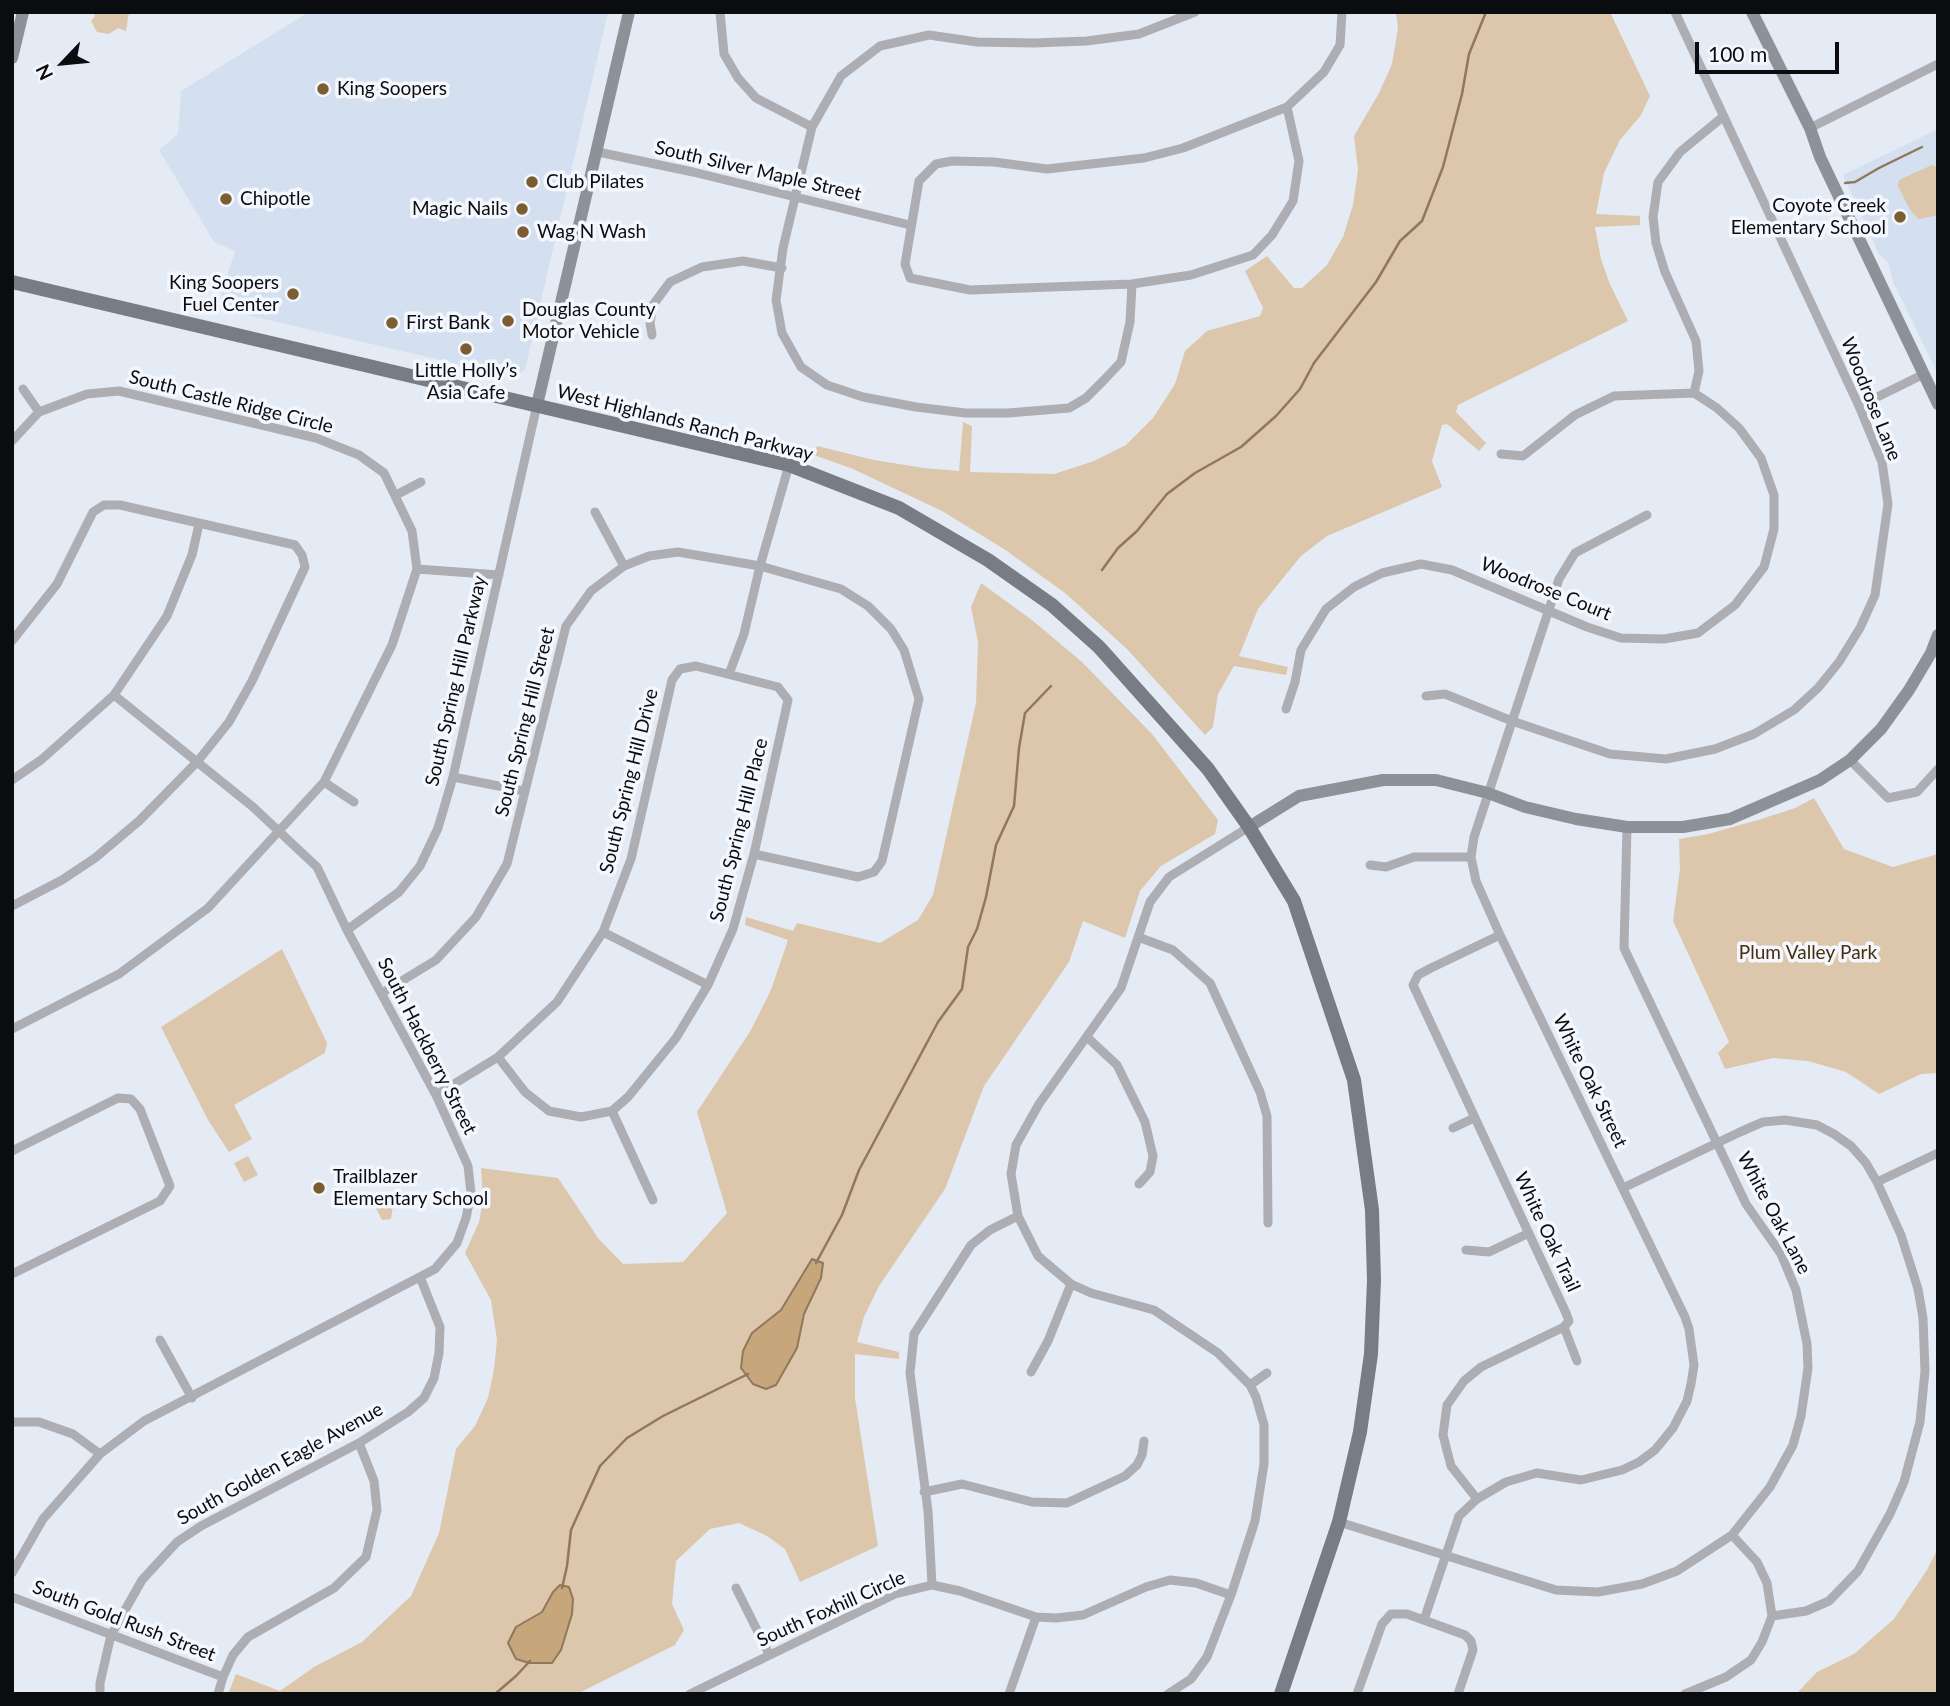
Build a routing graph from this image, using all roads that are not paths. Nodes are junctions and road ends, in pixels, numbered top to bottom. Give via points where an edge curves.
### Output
1 (23, 12) edge
2 (629, 12) edge
3 (720, 12) edge
4 (1195, 12) edge
5 (1342, 12) edge
6 (1675, 12) edge
7 (1752, 12) edge
8 (12, 58) edge
9 (1938, 64) edge
10 (1287, 107) junction
11 (1724, 117) junction
12 (812, 127) junction
13 (1810, 128) junction
14 (598, 152) junction
15 (796, 198) junction
16 (911, 225) junction
17 (782, 268) junction
18 (12, 282) edge
19 (1132, 284) junction
20 (652, 335) dead end
21 (1924, 374) junction
22 (23, 390) dead end
23 (1694, 393) junction
24 (1938, 404) edge
25 (537, 405) junction
26 (1859, 406) junction
27 (39, 412) junction
28 (12, 441) edge
29 (1501, 454) dead end
30 (789, 465) junction
31 (421, 482) dead end
32 (396, 495) junction
33 (595, 512) dead end
34 (1647, 515) dead end
35 (199, 524) junction
36 (624, 566) junction
37 (760, 566) junction
38 (417, 569) junction
39 (499, 575) junction
40 (1548, 612) junction
41 (1938, 635) edge
42 (12, 641) edge
43 (729, 674) junction
44 (114, 695) junction
45 (1426, 696) dead end
46 (1286, 709) dead end
47 (1512, 722) junction
48 (1850, 760) junction
49 (197, 762) junction
50 (1938, 769) edge
51 (453, 777) junction
52 (12, 780) edge
53 (324, 782) junction
54 (524, 791) junction
55 (1489, 793) junction
56 (354, 802) dead end
57 (1249, 827) junction
58 (1627, 827) junction
59 (279, 832) junction
60 (754, 854) junction
61 (1471, 857) junction
62 (1370, 864) dead end
63 (12, 906) edge
64 (347, 930) junction
65 (603, 932) junction
66 (1500, 935) junction
67 (1138, 937) junction
68 (708, 985) junction
69 (382, 993) junction
70 (12, 1029) edge
71 (1088, 1038) junction
72 (498, 1056) junction
73 (436, 1095) junction
74 (612, 1111) junction
75 (1474, 1118) junction
76 (1453, 1128) dead end
77 (1718, 1143) junction
78 (12, 1151) edge
79 (1938, 1153) edge
80 (1877, 1182) junction
81 (1139, 1184) dead end
82 (1623, 1188) junction
83 (653, 1200) dead end
84 (1018, 1216) junction
85 (1268, 1223) dead end
86 (1529, 1233) junction
87 (1466, 1250) dead end
88 (12, 1274) edge
89 (420, 1277) junction
90 (1071, 1284) junction
91 (1564, 1327) junction
92 (160, 1340) dead end
93 (1577, 1361) dead end
94 (1031, 1371) dead end
95 (1267, 1373) dead end
96 (1250, 1385) junction
97 (192, 1398) junction
98 (12, 1422) edge
99 (1144, 1441) dead end
100 (359, 1444) junction
101 (100, 1454) junction
102 (924, 1492) junction
103 (1477, 1499) junction
104 (1339, 1522) junction
105 (1732, 1535) junction
106 (1444, 1556) junction
107 (12, 1573) edge
108 (932, 1585) junction
109 (736, 1588) dead end
110 (1231, 1595) junction
111 (12, 1597) edge
112 (1772, 1616) junction
113 (1036, 1617) junction
114 (1424, 1620) junction
115 (111, 1635) junction
116 (769, 1654) junction
117 (223, 1677) junction
118 (100, 1694) edge
119 (218, 1694) edge
120 (690, 1694) edge
121 (1009, 1694) edge
122 (1168, 1694) edge
123 (1281, 1694) edge
124 (1357, 1694) edge
125 (1458, 1694) edge
126 (1685, 1694) edge

1 - 8 street
2 - 14 street
3 - 12 street via 724,54 737,78 755,98
4 - 12 street via 1139,34 1087,41 977,42 929,35 880,46 841,76
5 - 10 street via 1340,45 1324,72
6 - 11 street, Woodrose Lane
7 - 13 street
9 - 13 street
10 - 16 street via 1183,148 1144,158 1047,169 995,162 936,164 919,181
10 - 19 street via 1299,161 1293,201 1272,235 1252,256 1239,261 1191,275
11 - 23 street via 1680,152 1658,182 1653,217 1665,272 1696,341 1699,371
11 - 26 street, Woodrose Lane
12 - 15 street
13 - 21 street
14 - 15 street, South Silver Maple Street
14 - 25 street
15 - 16 street, South Silver Maple Street
15 - 17 street
16 - 19 street via 905,264 910,278 970,290
17 - 19 street via 776,300 782,333 801,367 827,385 863,397 965,413 1069,408 1086,398 1121,362
17 - 20 street via 743,261 702,267 670,282 653,305
18 - 25 main road, West Highlands Ranch Parkway
21 - 24 street
21 - 26 street
22 - 27 street
23 - 29 street via 1614,396 1575,415 1523,456
23 - 40 street, Woodrose Court via 1739,428 1761,458 1774,495 1774,529 1763,567 1735,605 1698,633 1664,639 1621,638
25 - 30 main road, West Highlands Ranch Parkway
25 - 39 street, South Spring Hill Parkway
26 - 47 street, Woodrose Lane via 1882,462 1888,505 1875,594 1839,662 1794,710 1754,734 1715,749 1665,759 1611,754
27 - 28 street, South Castle Ridge Circle
27 - 32 street, South Castle Ridge Circle via 86,394 119,391 316,438 359,455 384,473
30 - 37 street
30 - 57 main road, West Highlands Ranch Parkway via 899,508 988,560 1052,605 1099,647 1208,769
31 - 32 street
32 - 38 street, South Castle Ridge Circle via 412,531
33 - 36 street
34 - 40 street, White Oak Street via 1575,553 1559,579
35 - 42 street via 104,505 93,512 57,584
35 - 44 street via 192,555 167,616
35 - 49 street via 295,545 305,567 252,681 229,722
36 - 37 street, South Spring Hill Street via 678,552
36 - 54 street, South Spring Hill Street via 591,590 566,626
37 - 43 street
37 - 60 street, South Spring Hill Street via 841,589 868,606 904,650 919,699 882,861 874,872 858,877
38 - 39 street
38 - 53 street, South Castle Ridge Circle via 392,645
39 - 51 street, South Spring Hill Parkway
40 - 46 street, Woodrose Court via 1451,570 1421,564 1382,573 1326,609 1301,650
40 - 47 street, White Oak Street
41 - 48 street via 1881,729
43 - 60 street, South Spring Hill Place via 778,687 788,700
43 - 65 street, South Spring Hill Drive via 696,666 680,669 672,680 631,859
44 - 49 street, South Hackberry Street
44 - 52 street
45 - 47 street, Woodrose Lane via 1446,694
47 - 55 street, White Oak Street
48 - 50 street via 1888,798 1917,792
48 - 58 street via 1819,780 1730,819 1683,827
49 - 59 street, South Hackberry Street
49 - 63 street via 95,858
51 - 54 street
51 - 64 street, South Spring Hill Parkway via 438,828 420,866 399,892
53 - 56 street
53 - 59 street, South Castle Ridge Circle
54 - 69 street, South Spring Hill Street via 507,864 476,917 436,960
55 - 57 street via 1436,780 1383,780 1299,796
55 - 58 street via 1576,820
55 - 61 street, White Oak Street
57 - 67 street via 1169,877 1150,902
57 - 104 main road, West Highlands Ranch Parkway via 1294,901 1335,1018 1354,1080 1372,1210 1371,1354 1360,1432
58 - 77 street, White Oak Lane via 1624,948
59 - 64 street, South Hackberry Street via 317,867
59 - 70 street, South Castle Ridge Circle via 208,908 119,974
60 - 68 street, South Spring Hill Place via 733,929
61 - 62 street via 1414,856 1386,867
61 - 66 street, White Oak Street via 1476,881
64 - 69 street, South Hackberry Street
65 - 68 street
65 - 72 street, South Spring Hill Drive via 558,1002
66 - 75 street, White Oak Trail via 1418,975 1413,985
66 - 82 street, White Oak Street
67 - 71 street via 1121,988
67 - 85 street via 1173,950 1210,983 1260,1092 1267,1116
68 - 74 street, South Spring Hill Place via 676,1038
69 - 73 street, South Hackberry Street
71 - 81 street via 1117,1065 1145,1122 1153,1156 1150,1172
71 - 84 street via 1039,1104 1016,1145 1010,1174
72 - 73 street, South Spring Hill Drive
72 - 74 street via 525,1092 549,1111 581,1118
73 - 89 street, South Hackberry Street via 468,1166 471,1193 457,1243 435,1269
74 - 83 street
75 - 76 street
75 - 86 street, White Oak Trail
77 - 80 street via 1763,1122 1816,1125 1851,1146
77 - 82 street
77 - 105 street, White Oak Lane via 1746,1203 1789,1272 1807,1344 1805,1391 1793,1445 1770,1487
78 - 88 street via 118,1098 131,1099 140,1109 170,1186 160,1201
79 - 80 street
80 - 112 street via 1901,1235 1923,1318 1924,1394 1914,1448 1890,1514 1857,1571 1829,1601 1806,1611
82 - 103 street, White Oak Street via 1689,1329 1694,1365 1684,1409 1655,1450 1622,1470 1581,1480 1537,1473 1506,1482
84 - 90 street via 1038,1256
84 - 102 street via 971,1245 914,1334 910,1373
86 - 87 street via 1489,1252
86 - 91 street, White Oak Trail via 1569,1321
89 - 97 street, South Hackberry Street
89 - 100 street, South Golden Eagle Avenue via 440,1327 434,1378 424,1398
90 - 94 street
90 - 96 street via 1154,1310 1218,1353
91 - 93 street, White Oak Trail
91 - 103 street via 1480,1367 1447,1405 1443,1435 1451,1466
92 - 97 street
95 - 96 street
96 - 110 street via 1264,1424 1264,1464 1255,1521
97 - 101 street, South Hackberry Street via 144,1422
98 - 101 street via 39,1422 73,1434
99 - 102 street via 1137,1465 1125,1476 1067,1503 1032,1502 962,1484
100 - 115 street, South Golden Eagle Avenue via 177,1542 142,1580
100 - 117 street via 374,1481 377,1510 366,1557 334,1588 248,1637
101 - 107 street, South Hackberry Street via 43,1519
102 - 108 street
103 - 106 street, White Oak Street via 1459,1516
104 - 106 street, White Oak Lane
104 - 123 main road, West Highlands Ranch Parkway
105 - 106 street, White Oak Lane via 1677,1571 1642,1584 1598,1592 1556,1590
105 - 112 street via 1757,1562 1767,1584
106 - 114 street, White Oak Street
108 - 113 street, South Foxhill Circle
108 - 116 street, South Foxhill Circle via 895,1594
109 - 116 street
110 - 113 street, South Foxhill Circle via 1170,1580 1083,1615
110 - 122 street via 1207,1657 1191,1679
111 - 115 street, South Gold Rush Street
112 - 126 street via 1751,1660 1726,1677
113 - 121 street
114 - 124 street via 1391,1614 1382,1624
114 - 125 street via 1471,1641 1473,1650
115 - 117 street, South Gold Rush Street
115 - 118 street, South Golden Eagle Avenue
116 - 120 street, South Foxhill Circle
117 - 119 street

